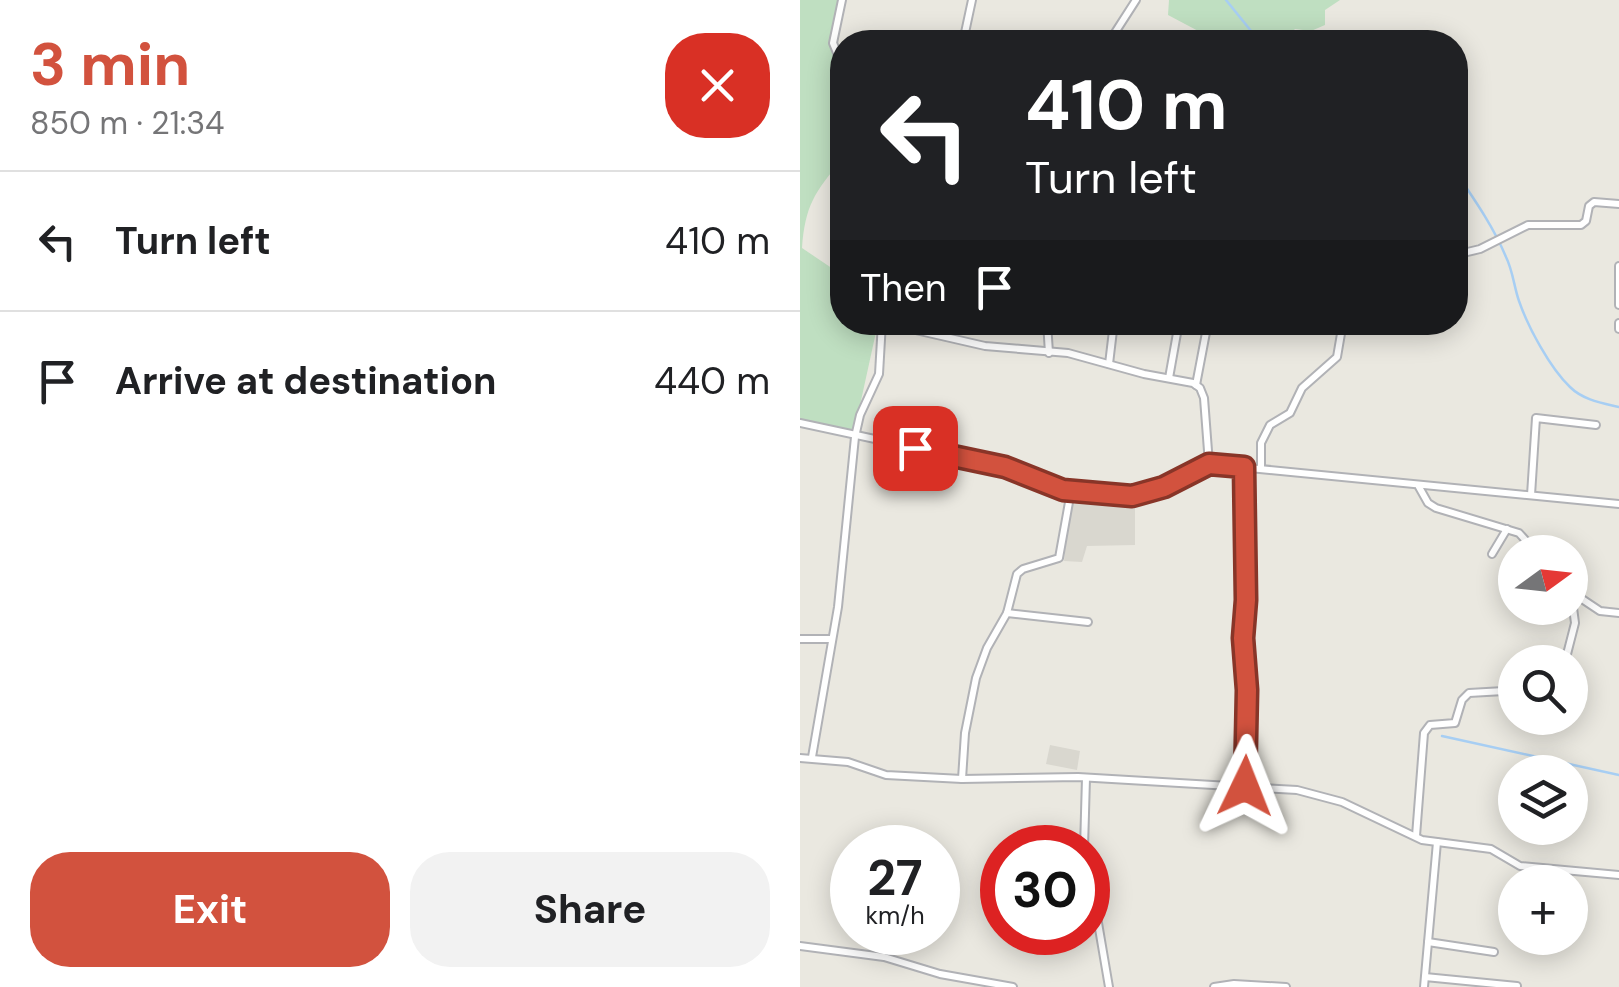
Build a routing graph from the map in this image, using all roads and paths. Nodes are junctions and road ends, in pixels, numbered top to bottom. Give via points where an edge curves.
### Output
1 (842, 0) edge
2 (972, 0) edge
3 (1136, 0) edge
4 (836, 30) edge
5 (966, 30) edge
6 (1117, 30) edge
7 (1619, 204) edge
8 (1468, 252) edge
9 (1619, 266) edge
10 (1619, 305) edge
11 (881, 335) edge
12 (938, 335) edge
13 (1047, 335) edge
14 (1112, 335) edge
15 (1177, 335) edge
16 (1206, 335) edge
17 (1341, 335) edge
18 (1048, 353) junction
19 (1109, 364) junction
20 (1169, 378) junction
21 (1196, 385) junction
22 (800, 423) edge
23 (1596, 425) dead end
24 (855, 438) junction
25 (1209, 464) junction
26 (1244, 467) junction
27 (1261, 467) junction
28 (1418, 486) junction
29 (1071, 491) junction
30 (1531, 494) junction
31 (1619, 504) edge
32 (1508, 528) junction
33 (1521, 535) edge
34 (1492, 554) dead end
35 (1588, 602) edge
36 (1008, 613) junction
37 (1619, 613) edge
38 (1088, 622) dead end
39 (800, 640) edge
40 (832, 640) junction
41 (1498, 691) edge
42 (800, 758) edge
43 (812, 758) junction
44 (962, 778) junction
45 (1086, 778) junction
46 (1245, 786) junction
47 (1085, 825) edge
48 (1416, 836) junction
49 (1437, 842) junction
50 (1619, 875) edge
51 (1428, 942) junction
52 (800, 946) edge
53 (1494, 952) dead end
54 (1104, 955) edge
55 (1424, 976) junction
56 (1517, 986) edge
57 (1013, 987) edge
58 (1109, 987) edge
59 (1214, 987) edge
60 (1286, 987) edge
61 (1424, 987) edge

1 - 4 street
2 - 5 street
3 - 6 street
7 - 8 street via 1594,202 1581,225 1528,225
9 - 10 street
11 - 24 street via 879,374
12 - 18 street
13 - 18 street
14 - 19 street
15 - 20 street
16 - 21 street
17 - 27 street via 1338,357 1302,388 1290,413 1270,424
18 - 19 street
19 - 20 street
20 - 21 street
21 - 25 street via 1204,398
22 - 24 street
23 - 30 street via 1536,418
24 - 29 street via 1005,467
24 - 40 street
25 - 26 street
25 - 29 street via 1132,496
26 - 27 street
26 - 46 street
27 - 28 street
28 - 30 street
28 - 32 street via 1436,508
29 - 36 street via 1059,558 1017,574
30 - 31 street
32 - 33 street
32 - 34 street
35 - 37 street
36 - 38 street
36 - 44 street via 976,678
39 - 40 street
40 - 43 street
41 - 48 street via 1468,693 1455,723 1430,725 1424,734
42 - 43 street
43 - 44 street via 882,774
44 - 45 street
45 - 46 street
45 - 47 street
46 - 48 street via 1316,793
48 - 49 street
49 - 50 street via 1491,849 1520,866
49 - 51 street
51 - 53 street
51 - 55 street
52 - 57 street via 884,957
54 - 58 street
55 - 56 street
55 - 61 street
59 - 60 street

